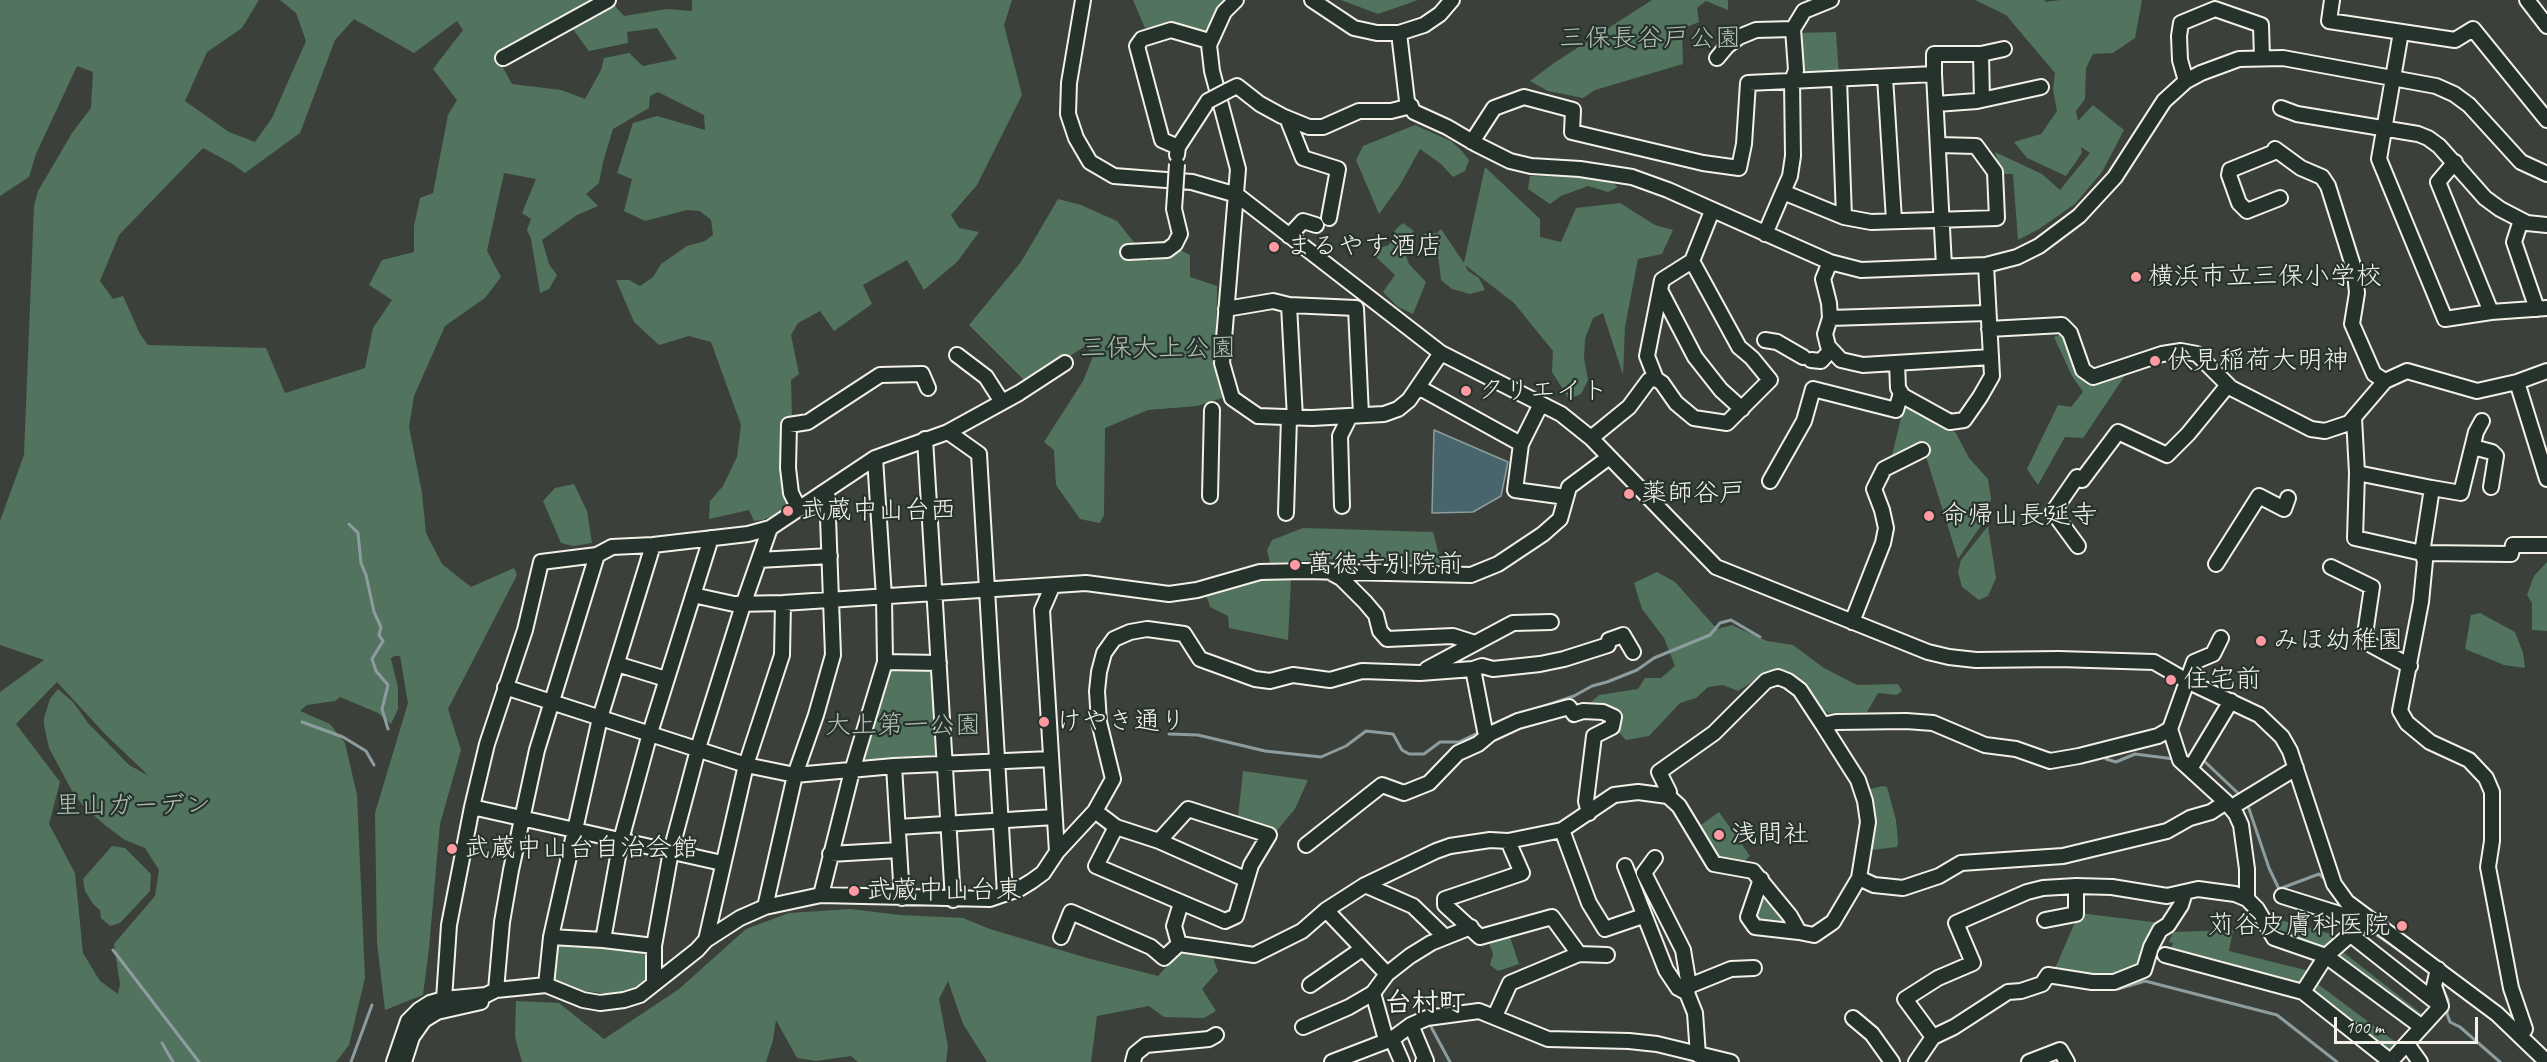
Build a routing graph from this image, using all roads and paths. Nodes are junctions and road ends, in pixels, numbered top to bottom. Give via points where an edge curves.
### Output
1 (608, 0) edge
2 (1083, 0) edge
3 (1236, 0) edge
4 (1312, 0) edge
5 (1336, 0) edge
6 (1452, 0) edge
7 (1831, 0) edge
8 (2332, 0) edge
9 (2527, 0) edge
10 (1334, 15) junction
11 (2547, 26) edge
12 (1793, 28) junction
13 (2401, 32) junction
14 (1399, 33) junction
15 (1209, 41) junction
16 (2004, 49) dead end
17 (1981, 54) junction
18 (2262, 57) junction
19 (502, 58) dead end
20 (1717, 58) dead end
21 (1934, 74) junction
22 (1885, 77) junction
23 (1839, 79) junction
24 (2393, 79) junction
25 (1792, 81) junction
26 (2186, 81) junction
27 (2041, 87) dead end
28 (1982, 100) junction
29 (1936, 104) junction
30 (1411, 106) junction
31 (2282, 108) dead end
32 (1287, 118) junction
33 (2547, 120) edge
34 (2384, 130) junction
35 (1472, 142) junction
36 (1939, 145) junction
37 (1178, 147) junction
38 (2455, 162) junction
39 (2547, 174) edge
40 (1783, 192) junction
41 (1237, 195) junction
42 (2280, 198) dead end
43 (1712, 211) junction
44 (1844, 217) junction
45 (1329, 218) dead end
46 (1941, 219) junction
47 (1894, 220) junction
48 (2521, 220) junction
49 (1316, 225) dead end
50 (2547, 225) edge
51 (1765, 234) junction
52 (1289, 236) junction
53 (1128, 252) dead end
54 (1692, 261) junction
55 (1830, 262) junction
56 (1986, 265) junction
57 (1944, 266) junction
58 (1660, 290) junction
59 (1289, 305) junction
60 (1226, 309) junction
61 (2542, 309) edge
62 (2491, 312) junction
63 (1987, 313) junction
64 (1830, 318) junction
65 (1989, 329) junction
66 (1765, 340) dead end
67 (1830, 351) junction
68 (1441, 353) junction
69 (957, 355) dead end
70 (1991, 357) junction
71 (1065, 363) dead end
72 (1897, 363) junction
73 (2547, 371) edge
74 (1656, 379) junction
75 (2385, 381) junction
76 (2517, 382) junction
77 (2228, 385) junction
78 (1418, 387) junction
79 (928, 388) dead end
80 (1901, 393) junction
81 (1002, 402) junction
82 (1541, 404) junction
83 (1742, 409) junction
84 (1212, 410) dead end
85 (1356, 415) junction
86 (1292, 418) junction
87 (2354, 418) junction
88 (2482, 421) dead end
89 (948, 432) junction
90 (1591, 438) junction
91 (925, 439) junction
92 (1521, 444) junction
93 (2473, 447) junction
94 (1923, 450) dead end
95 (875, 458) junction
96 (1608, 458) junction
97 (2357, 473) junction
98 (2547, 479) edge
99 (1770, 481) dead end
100 (2491, 487) dead end
101 (2432, 488) junction
102 (827, 490) junction
103 (1210, 496) dead end
104 (1566, 497) junction
105 (2288, 498) dead end
106 (1342, 506) dead end
107 (799, 509) junction
108 (1286, 513) dead end
109 (770, 528) junction
110 (711, 538) junction
111 (2547, 545) edge
112 (653, 546) junction
113 (2078, 546) dead end
114 (2422, 553) junction
115 (597, 555) junction
116 (830, 556) junction
117 (759, 560) junction
118 (2216, 564) dead end
119 (2331, 567) dead end
120 (1330, 572) junction
121 (1052, 586) junction
122 (986, 591) junction
123 (935, 594) junction
124 (693, 595) junction
125 (884, 597) junction
126 (832, 599) junction
127 (783, 603) junction
128 (743, 604) junction
129 (1551, 622) dead end
130 (1852, 622) junction
131 (2221, 638) dead end
132 (1475, 643) junction
133 (1633, 652) dead end
134 (885, 662) junction
135 (939, 663) junction
136 (617, 664) junction
137 (2410, 666) junction
138 (1473, 669) junction
139 (1420, 673) junction
140 (666, 679) junction
141 (2187, 681) junction
142 (505, 687) junction
143 (551, 701) junction
144 (2231, 701) junction
145 (600, 718) junction
146 (1823, 725) junction
147 (2170, 729) junction
148 (650, 733) junction
149 (1490, 735) junction
150 (699, 748) junction
151 (1050, 759) junction
152 (997, 762) junction
153 (945, 763) junction
154 (746, 765) junction
155 (894, 766) junction
156 (2296, 768) junction
157 (2190, 769) junction
158 (852, 771) junction
159 (795, 775) junction
160 (1668, 796) junction
161 (2229, 805) junction
162 (472, 807) junction
163 (1095, 811) junction
164 (1589, 813) junction
165 (522, 817) junction
166 (1054, 817) junction
167 (1000, 820) junction
168 (950, 824) junction
169 (898, 827) junction
170 (1116, 827) junction
171 (574, 828) junction
172 (1562, 830) junction
173 (621, 840) junction
174 (1159, 841) junction
175 (1508, 841) junction
176 (1306, 844) dead end
177 (899, 850) junction
178 (671, 852) junction
179 (1057, 852) junction
180 (830, 854) junction
181 (1655, 858) dead end
182 (722, 863) junction
183 (1625, 866) dead end
184 (1859, 878) junction
185 (1245, 879) junction
186 (1761, 879) junction
187 (1365, 885) junction
188 (2076, 886) junction
189 (2185, 892) junction
190 (1005, 894) junction
191 (821, 895) junction
192 (2282, 896) dead end
193 (902, 898) junction
194 (2247, 899) junction
195 (953, 900) junction
196 (1181, 903) junction
197 (765, 907) junction
198 (1326, 910) junction
199 (1644, 916) junction
200 (2368, 919) junction
201 (2045, 920) dead end
202 (1471, 927) junction
203 (1799, 932) junction
204 (2354, 932) junction
205 (551, 937) junction
206 (1061, 937) dead end
207 (1445, 937) junction
208 (603, 940) junction
209 (706, 940) junction
210 (1179, 944) junction
211 (654, 946) junction
212 (1362, 949) junction
213 (1579, 954) junction
214 (1607, 955) dead end
215 (2165, 955) dead end
216 (2326, 956) junction
217 (1754, 968) dead end
218 (2438, 969) junction
219 (1387, 974) junction
220 (654, 984) junction
221 (546, 985) junction
222 (1310, 985) dead end
223 (1688, 989) junction
224 (2302, 992) junction
225 (491, 993) junction
226 (1374, 993) junction
227 (444, 999) junction
228 (2441, 1006) junction
229 (1495, 1016) junction
230 (1853, 1018) dead end
231 (1411, 1025) junction
232 (1303, 1026) dead end
233 (2422, 1028) junction
234 (1216, 1035) dead end
235 (2521, 1036) junction
236 (1933, 1037) junction
237 (1392, 1039) junction
238 (2407, 1044) junction
239 (1698, 1055) junction
240 (394, 1062) edge
241 (404, 1062) edge
242 (1133, 1062) edge
243 (1332, 1062) edge
244 (1402, 1062) edge
245 (1423, 1062) edge
246 (1731, 1062) edge
247 (1892, 1062) edge
248 (1916, 1062) edge
249 (2029, 1062) edge
250 (2067, 1062) edge
251 (2390, 1062) edge
252 (2420, 1062) edge
253 (2547, 1062) edge

1 - 19 street
2 - 41 street via 1069,83 1068,114 1090,162 1114,176 1192,182
3 - 15 street via 1224,12
4 - 10 street
5 - 10 street
6 - 14 street via 1424,25
7 - 12 street via 1804,11
8 - 13 street via 2329,21
9 - 11 street
10 - 14 street via 1354,28
12 - 20 street via 1756,30 1739,37
12 - 25 street via 1796,70
13 - 24 street
13 - 33 street via 2455,40 2474,29
14 - 30 street via 1407,101
15 - 37 street via 1171,30 1142,39 1137,46 1162,140
15 - 41 street via 1212,71 1236,162
16 - 17 street
17 - 21 street via 1934,54
17 - 28 street
18 - 24 street via 2322,64
18 - 26 street via 2239,59
18 - 26 street via 2261,26 2215,9 2181,23 2180,60
21 - 22 street
21 - 29 street
22 - 23 street
22 - 47 street
23 - 25 street
23 - 44 street
24 - 34 street
24 - 39 street via 2436,86 2454,94 2521,162
25 - 35 street via 1748,83 1739,168 1572,132 1573,110 1524,97 1494,108
25 - 40 street via 1793,156
26 - 56 street via 2164,101 2115,177 2079,216 2039,246
27 - 28 street
28 - 29 street
29 - 36 street
30 - 32 street via 1392,111 1359,111 1323,127 1309,127
30 - 35 street via 1414,112
31 - 34 street
32 - 37 street, bridge via 1237,87 1208,101
32 - 45 street via 1303,158 1338,169
34 - 38 street via 2428,138
34 - 62 street via 2379,159 2445,319
35 - 43 street via 1510,161 1532,166 1632,177
36 - 46 street
36 - 46 street via 1976,146 1995,172 1997,218
37 - 53 street, bridge via 1174,209 1180,234 1167,250
38 - 48 street via 2485,198
38 - 62 street via 2438,182
40 - 44 street
40 - 51 street
41 - 52 street
41 - 60 street
42 - 75 street via 2247,211 2239,203 2230,170 2276,150 2322,177 2355,272 2357,293 2352,324 2374,374
43 - 51 street
43 - 54 street
44 - 47 street via 1871,222
46 - 47 street
46 - 57 street
48 - 50 street
48 - 61 street via 2514,242
49 - 52 street via 1303,221
51 - 55 street
52 - 68 street
54 - 58 street via 1662,280
54 - 83 street via 1739,347 1770,380
55 - 57 street via 1861,270
55 - 64 street via 1823,279
56 - 57 street
56 - 63 street
58 - 74 street via 1647,356
58 - 83 street via 1695,357 1720,390
59 - 60 street via 1273,302
59 - 85 street via 1356,308
59 - 86 street
60 - 86 street via 1222,363 1232,398 1258,416
61 - 62 street
63 - 64 street
63 - 65 street
64 - 67 street via 1825,334
65 - 70 street
65 - 77 street via 2062,326 2070,333 2083,370 2093,377 2139,360 2181,351 2197,354
66 - 67 street via 1821,362
67 - 72 street via 1853,364
68 - 78 street
68 - 82 street
69 - 81 street via 986,377
70 - 72 street
70 - 80 street via 1992,376 1964,420 1950,422
71 - 81 street
72 - 80 street
73 - 76 street
74 - 83 street via 1694,418 1727,423
74 - 90 street via 1649,380 1629,407
75 - 76 street via 2407,371 2477,391
75 - 87 street
76 - 98 street
77 - 87 street via 2311,429 2338,428
77 - 113 street via 2167,455 2118,432 2082,480 2077,477 2053,512
78 - 85 street via 1398,409
78 - 92 street
79 - 107 street via 922,375 880,375 808,422 789,425 788,468 791,493
80 - 99 street via 1896,410 1813,389 1804,421
81 - 89 street
82 - 90 street
82 - 92 street
84 - 103 street
85 - 86 street
85 - 106 street via 1340,436
86 - 108 street
87 - 97 street
88 - 93 street
89 - 91 street
89 - 122 street via 979,454
90 - 96 street
91 - 95 street
91 - 123 street
92 - 104 street via 1515,490
93 - 100 street via 2496,456
93 - 101 street via 2461,493
94 - 130 street via 1884,469 1874,489 1886,528
95 - 102 street
95 - 125 street
96 - 104 street via 1576,480
96 - 130 street via 1716,567
97 - 101 street
97 - 114 street via 2355,538
101 - 114 street
102 - 107 street
102 - 116 street
104 - 120 street via 1560,519 1543,534 1486,570 1471,575
105 - 118 street via 2284,509 2259,496
107 - 109 street
109 - 110 street
109 - 117 street
110 - 112 street
110 - 124 street
111 - 114 street via 2514,544 2511,554
112 - 115 street via 612,547
112 - 136 street
114 - 137 street via 2425,561 2421,602
115 - 142 street via 541,562 525,630
115 - 143 street
116 - 117 street
116 - 126 street
117 - 128 street
119 - 137 street via 2372,587 2364,641
120 - 121 street via 1260,572 1169,594 1086,583
120 - 132 street via 1341,578 1376,615 1380,631 1387,639 1453,636
121 - 122 street
121 - 151 street via 1042,610
122 - 123 street
122 - 152 street
123 - 125 street
123 - 135 street
124 - 128 street
124 - 140 street
125 - 126 street
125 - 134 street
126 - 127 street
126 - 159 street via 833,655
127 - 128 street
127 - 154 street via 782,655
128 - 150 street
129 - 132 street via 1514,623
130 - 141 street via 1949,657 2136,660 2154,662
131 - 141 street via 2213,654 2194,662
132 - 139 street
133 - 138 street via 1623,635 1609,640 1608,645 1564,659
134 - 135 street
134 - 158 street
135 - 153 street
136 - 140 street
136 - 145 street
137 - 235 street via 2400,711 2407,723 2435,745 2469,760 2486,778 2492,792 2488,867 2511,988 2525,1029
138 - 139 street
138 - 149 street via 1485,731
139 - 163 street via 1362,671 1330,680 1293,675 1270,681 1200,659 1184,634 1147,629 1130,632 1114,639 1104,653 1099,672 1099,722 1113,779
140 - 148 street
141 - 144 street
141 - 147 street
142 - 143 street
142 - 162 street
143 - 145 street
143 - 165 street
144 - 156 street via 2268,722 2282,736
144 - 157 street
145 - 148 street
145 - 171 street
146 - 147 street via 1933,723 1985,745 2016,749 2050,761 2158,736
146 - 160 street via 1800,690 1778,677 1766,681 1714,733 1659,772
146 - 184 street via 1858,780 1865,801 1868,822
147 - 157 street via 2180,760
148 - 150 street
148 - 173 street
149 - 164 street via 1518,721 1569,707 1574,714 1603,712 1614,717 1612,727 1594,736 1586,801
149 - 176 street via 1458,753 1430,783 1404,793 1382,785
150 - 154 street
150 - 178 street
151 - 152 street
151 - 166 street
152 - 153 street
152 - 167 street
153 - 155 street
153 - 168 street
154 - 159 street
154 - 182 street
155 - 158 street
155 - 169 street
156 - 161 street
156 - 200 street via 2334,884 2347,902
157 - 161 street
158 - 159 street
158 - 180 street
159 - 197 street
160 - 164 street via 1626,792 1614,795
160 - 186 street via 1679,806 1714,864 1754,871
161 - 184 street via 2167,831 2063,856 1961,863 1939,876 1903,888 1874,885
161 - 194 street via 2244,838
162 - 165 street
162 - 227 street via 449,925
163 - 170 street
163 - 179 street
164 - 172 street
165 - 171 street
165 - 225 street
166 - 167 street
166 - 179 street
167 - 168 street
167 - 190 street
168 - 169 street
168 - 195 street
169 - 177 street
170 - 174 street
170 - 196 street via 1096,866
171 - 173 street
171 - 205 street
172 - 175 street
172 - 199 street via 1605,928
173 - 178 street
173 - 208 street
174 - 185 street
174 - 185 street via 1188,809 1269,835
175 - 187 street via 1450,846
175 - 202 street via 1522,873 1445,899 1445,905
177 - 180 street
177 - 193 street
178 - 182 street
178 - 211 street
179 - 190 street via 1038,877
180 - 191 street
181 - 223 street via 1644,873 1683,950
182 - 209 street
183 - 199 street
184 - 203 street via 1833,922 1814,934
185 - 196 street via 1236,916 1225,921
186 - 203 street
186 - 203 street via 1748,917 1755,927
187 - 198 street
187 - 207 street via 1413,906
188 - 189 street via 2167,896
188 - 201 street via 2076,915
188 - 236 street via 2027,892 1956,923 1973,963 1938,978 1905,999
189 - 194 street via 2218,890
189 - 236 street via 2181,905 2151,947 2144,970 2114,982 2048,975 2042,984 2008,993
190 - 195 street via 990,899
191 - 193 street
191 - 197 street
192 - 204 street via 2343,915
193 - 195 street
194 - 216 street via 2274,938
196 - 210 street via 1174,926
197 - 209 street
198 - 210 street via 1302,931 1254,954
198 - 212 street
199 - 223 street via 1665,970 1678,988
200 - 204 street
200 - 218 street
202 - 207 street
202 - 213 street via 1480,937 1552,917
204 - 216 street
204 - 228 street
205 - 208 street
205 - 221 street
206 - 210 street via 1071,912 1150,947 1164,958
207 - 219 street
208 - 211 street
209 - 220 street
211 - 220 street
212 - 219 street
212 - 222 street
213 - 214 street
213 - 229 street via 1510,983
215 - 224 street
216 - 224 street
216 - 233 street
217 - 223 street via 1731,969
218 - 228 street via 2434,986
218 - 235 street
219 - 226 street
220 - 221 street via 640,995 600,1003
221 - 225 street
223 - 239 street via 1695,1013
224 - 251 street
225 - 227 street
225 - 241 street via 480,1004 437,1011 424,1020 412,1037
226 - 232 street
226 - 237 street via 1385,1036
227 - 240 street via 419,1010 408,1022
228 - 233 street
229 - 231 street via 1479,1011 1427,1018
229 - 239 street via 1548,1039 1658,1044
230 - 247 street via 1872,1034
231 - 237 street
231 - 245 street via 1426,1061
233 - 238 street
234 - 242 street via 1146,1045 1135,1054
235 - 253 street
236 - 248 street
237 - 243 street
237 - 244 street
238 - 251 street
238 - 252 street
239 - 246 street
249 - 250 street via 2060,1050

